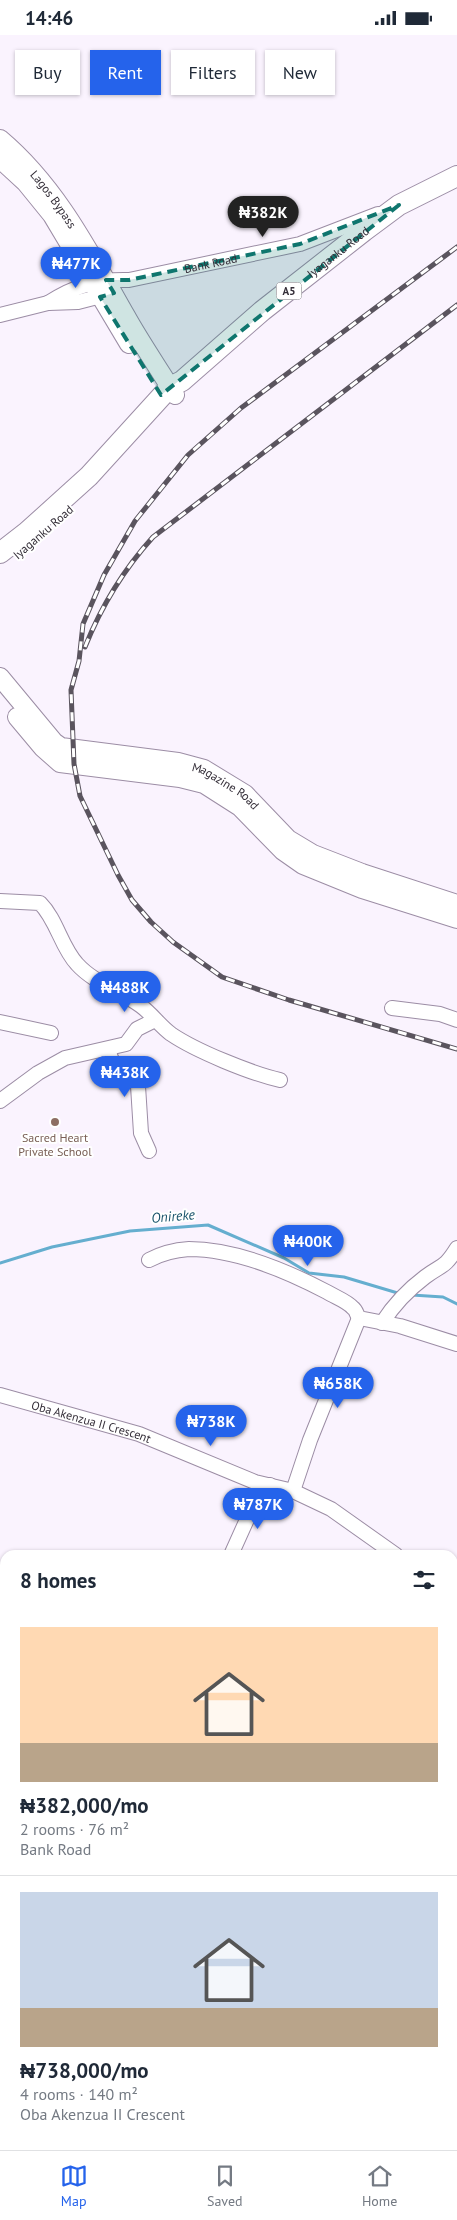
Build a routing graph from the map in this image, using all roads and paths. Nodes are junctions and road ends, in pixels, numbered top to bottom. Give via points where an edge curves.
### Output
1 (0, 139) edge
2 (0, 159) edge
3 (457, 176) edge
4 (399, 205) junction
5 (103, 288) junction
6 (0, 315) edge
7 (171, 393) junction
8 (0, 553) edge
9 (0, 569) edge
10 (0, 677) edge
11 (0, 695) edge
12 (54, 750) junction
13 (0, 901) edge
14 (424, 901) junction
15 (457, 904) edge
16 (457, 919) edge
17 (392, 1008) dead end
18 (155, 1020) junction
19 (457, 1020) edge
20 (0, 1021) edge
21 (51, 1033) dead end
22 (109, 1049) junction
23 (280, 1080) dead end
24 (0, 1101) edge
25 (149, 1151) dead end
26 (457, 1249) edge
27 (148, 1260) dead end
28 (359, 1318) junction
29 (382, 1323) junction
30 (457, 1344) edge
31 (0, 1395) edge
32 (270, 1485) junction
33 (293, 1491) junction
34 (233, 1550) edge
35 (389, 1550) edge

1 - 5 main road, Lagos Bypass via 47,187 82,237
2 - 5 main road, Lagos Bypass via 26,183 52,215
3 - 4 highway, Iyaganku Road / A5
4 - 5 street, Bank Road via 300,244
4 - 7 highway, Iyaganku Road / A5 via 262,311
5 - 6 street, Bank Road via 64,293 48,303
5 - 7 main road, Lagos Bypass
7 - 8 highway, Iyaganku Road / A5 via 89,476
7 - 9 highway, Iyaganku Road / A5 via 150,426 76,502
10 - 12 main road
11 - 12 main road
12 - 14 main road, Magazine Road via 60,747 178,761 204,769 245,794 288,839 305,850
13 - 18 street via 40,903 81,968 141,1006
14 - 15 main road, Magazine Road
14 - 16 main road, Magazine Road
17 - 19 street via 440,1014
18 - 22 street via 137,1029 126,1044
18 - 23 street via 184,1042
20 - 21 street
22 - 24 street via 65,1058
22 - 25 street via 114,1065 135,1079 138,1085 141,1133
26 - 29 street via 447,1264 425,1277
27 - 28 street via 173,1251 207,1250 277,1268 344,1301
28 - 29 street
28 - 33 street
29 - 30 street via 445,1338
31 - 32 street, Oba Akenzua II Crescent via 139,1433
32 - 33 street, Oba Akenzua II Crescent
32 - 34 street via 262,1486
33 - 35 street, Oba Akenzua II Crescent via 331,1509

